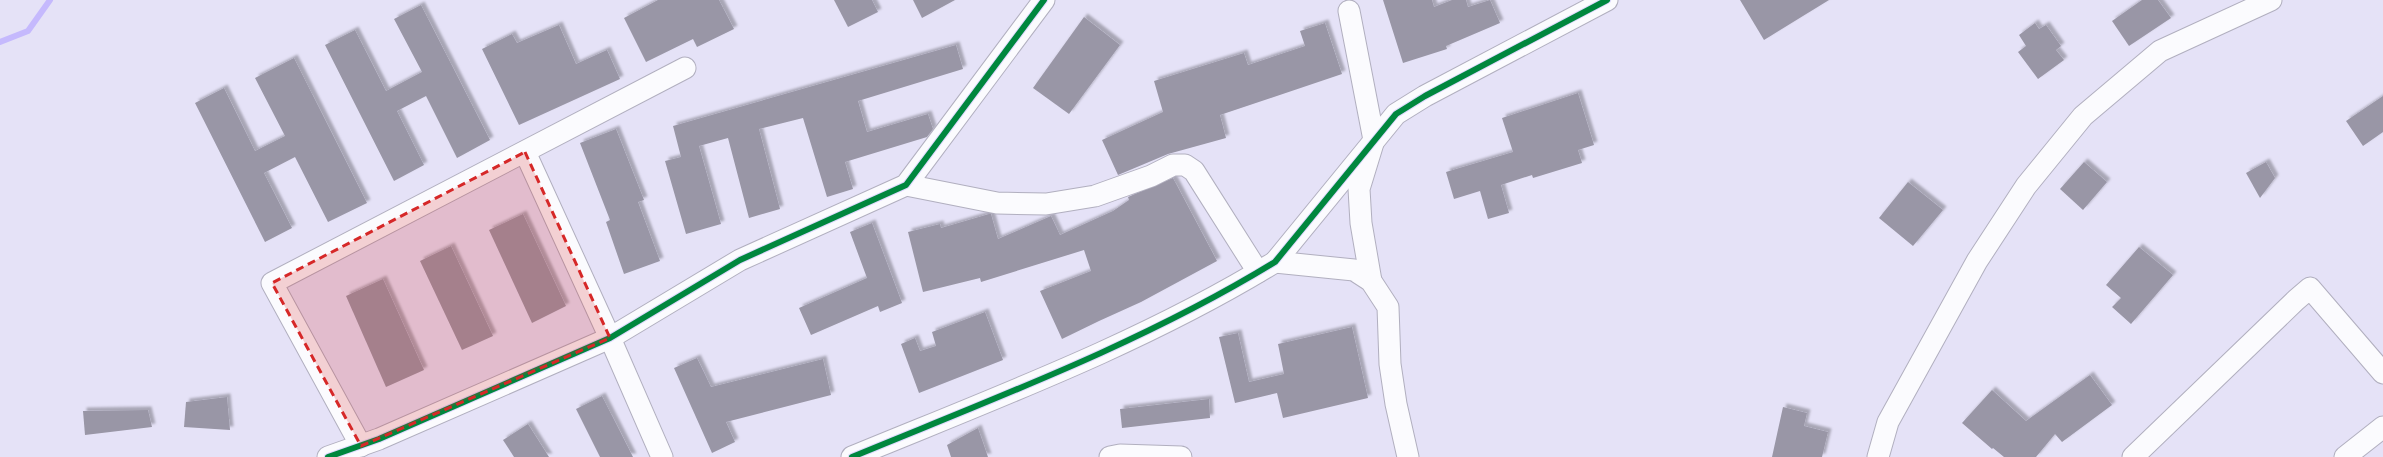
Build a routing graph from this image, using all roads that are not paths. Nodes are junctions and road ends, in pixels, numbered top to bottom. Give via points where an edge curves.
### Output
1 (1044, 0) edge
2 (1607, 0) edge
3 (2271, 0) edge
4 (1349, 11) dead end
5 (685, 68) dead end
6 (1374, 140) junction
7 (525, 152) junction
8 (906, 185) junction
9 (1267, 267) junction
10 (1371, 281) junction
11 (610, 338) junction
12 (2383, 374) edge
13 (2383, 427) edge
14 (361, 446) junction
15 (328, 457) edge
16 (662, 457) edge
17 (852, 457) edge
18 (1110, 457) edge
19 (1181, 457) edge
20 (1408, 457) edge
21 (1878, 457) edge
22 (2133, 457) edge
23 (2345, 457) edge

1 - 8 street
2 - 6 street via 1425,96 1396,114
3 - 21 street via 2160,52 2083,116 2026,186 1977,261 1888,422
4 - 6 street
5 - 7 street
6 - 9 street
6 - 10 street via 1359,189 1361,223
7 - 11 street
7 - 14 street via 272,283
8 - 9 street via 997,203 1046,204 1095,196 1151,176 1173,165 1185,165 1194,171
8 - 11 street via 740,260
9 - 10 street via 1354,270
9 - 17 street via 1186,313 1032,382
10 - 20 street via 1388,307 1390,364
11 - 14 street
11 - 16 street
12 - 22 street via 2310,288
13 - 23 street
14 - 15 street
18 - 19 street

